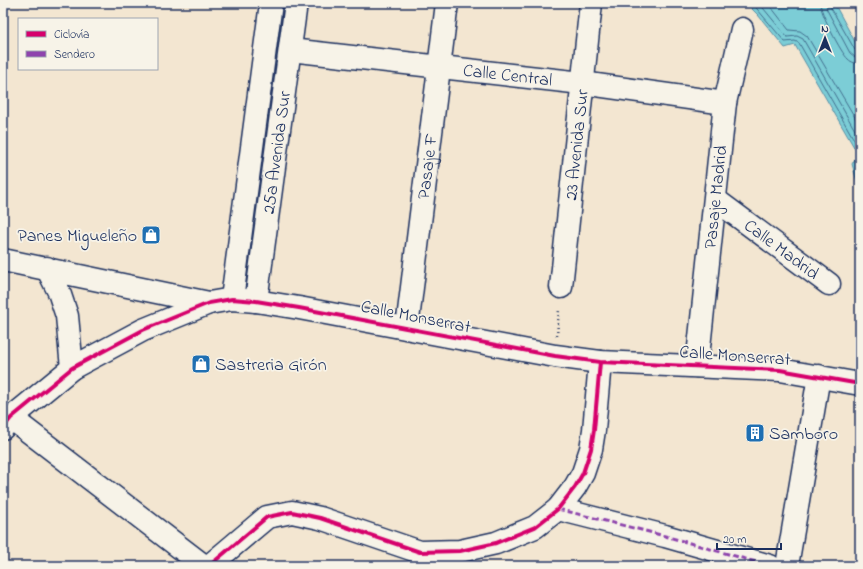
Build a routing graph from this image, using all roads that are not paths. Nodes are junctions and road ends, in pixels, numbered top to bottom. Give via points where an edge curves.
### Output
1 (271, 3) edge
2 (296, 3) edge
3 (447, 3) edge
4 (591, 3) edge
5 (742, 29) dead end
6 (290, 50) junction
7 (439, 66) junction
8 (582, 83) junction
9 (725, 103) junction
10 (716, 200) junction
11 (3, 260) edge
12 (47, 268) junction
13 (829, 284) dead end
14 (561, 287) road end
15 (232, 300) junction
16 (256, 301) junction
17 (209, 303) junction
18 (407, 328) junction
19 (600, 362) junction
20 (697, 366) junction
21 (72, 368) junction
22 (819, 376) junction
23 (860, 384) edge
24 (7, 423) edge
25 (558, 509) junction
26 (204, 566) edge
27 (209, 566) edge
28 (770, 566) edge
29 (787, 566) edge

1 - 15 street, 25a Avenida Sur
2 - 6 street, 25a Avenida Sur
3 - 7 street, Pasaje F
4 - 8 street, 23 Avenida Sur
5 - 9 street, Pasaje Madrid
6 - 7 street, Calle Central
6 - 16 street, 25a Avenida Sur
7 - 8 street, Calle Central
7 - 18 street, Pasaje F
8 - 9 street, Calle Central
8 - 14 street, 23 Avenida Sur
9 - 10 street, Pasaje Madrid
10 - 13 street, Calle Madrid
10 - 20 street, Pasaje Madrid
11 - 12 street
12 - 17 street
12 - 21 street via 67,316
15 - 16 street, Calle Monserrat
15 - 17 street, Calle Monserrat
16 - 18 street, Calle Monserrat
17 - 21 street, Calle Monserrat via 143,330
18 - 19 street, Calle Monserrat via 554,356
19 - 20 street, Calle Monserrat
19 - 25 street via 591,449 575,488
20 - 22 street, Calle Monserrat via 780,370
21 - 24 street, Calle Monserrat
22 - 23 street, Calle Monserrat
22 - 29 street
24 - 26 street
25 - 27 street via 535,527 496,542 460,551 420,552 320,518 292,512 267,518
25 - 28 street

